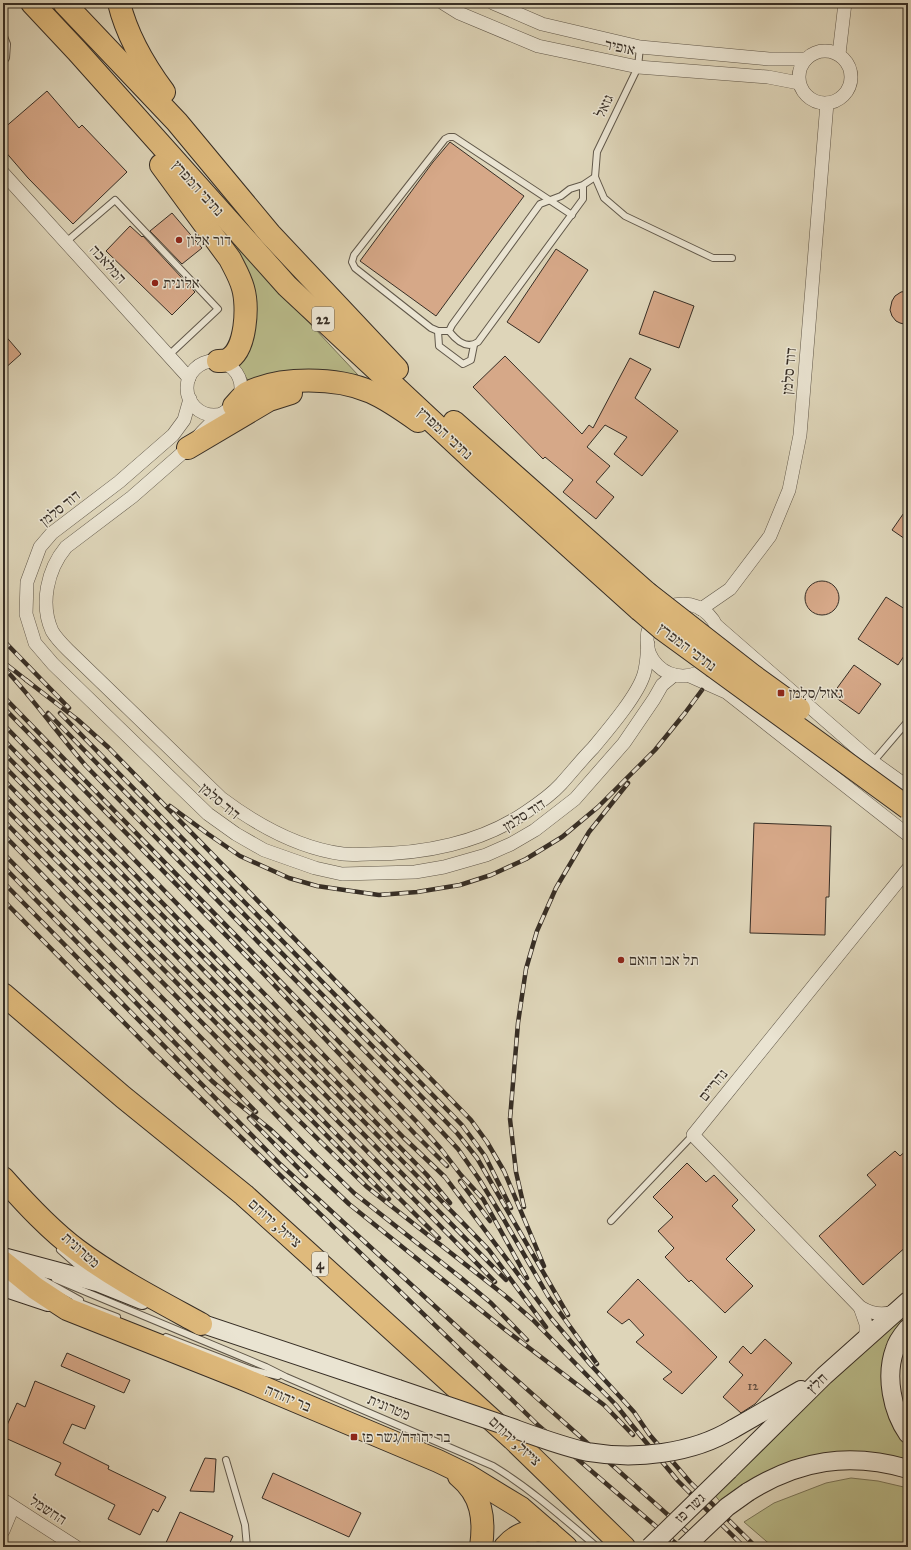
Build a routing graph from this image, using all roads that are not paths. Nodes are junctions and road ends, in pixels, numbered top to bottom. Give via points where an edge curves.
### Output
1 (32, 3) edge
2 (64, 3) edge
3 (119, 3) edge
4 (443, 3) edge
5 (493, 3) edge
6 (845, 3) edge
7 (3, 34) edge
8 (640, 47) junction
9 (77, 51) junction
10 (838, 54) junction
11 (806, 59) junction
12 (3, 62) edge
13 (638, 67) junction
14 (799, 83) junction
15 (827, 103) junction
16 (3, 173) edge
17 (595, 177) junction
18 (583, 185) junction
19 (550, 200) junction
20 (572, 215) junction
21 (270, 234) junction
22 (66, 242) junction
23 (732, 258) dead end
24 (438, 331) junction
25 (449, 331) junction
26 (474, 345) junction
27 (169, 355) junction
28 (218, 361) junction
29 (189, 378) junction
30 (371, 392) junction
31 (190, 399) junction
32 (230, 409) junction
33 (188, 448) junction
34 (482, 468) junction
35 (644, 601) junction
36 (701, 609) junction
37 (717, 626) junction
38 (648, 644) junction
39 (674, 675) junction
40 (690, 676) junction
41 (726, 692) junction
42 (908, 721) edge
43 (873, 762) junction
44 (908, 788) edge
45 (908, 808) edge
46 (908, 835) edge
47 (908, 869) edge
48 (3, 994) edge
49 (693, 1135) junction
50 (3, 1178) edge
51 (611, 1221) dead end
52 (53, 1243) dead end
53 (13, 1269) edge
54 (98, 1282) junction
55 (904, 1304) edge
56 (94, 1307) junction
57 (860, 1307) junction
58 (67, 1309) junction
59 (150, 1319) junction
60 (124, 1320) dead end
61 (201, 1324) junction
62 (908, 1328) edge
63 (161, 1334) dead end
64 (866, 1337) junction
65 (824, 1376) junction
66 (286, 1377) junction
67 (908, 1434) edge
68 (226, 1460) dead end
69 (438, 1461) junction
70 (908, 1468) edge
71 (729, 1470) joint
72 (8, 1503) edge
73 (3, 1531) edge
74 (549, 1532) junction
75 (76, 1547) edge
76 (247, 1547) edge
77 (481, 1547) edge
78 (505, 1547) edge
79 (566, 1547) edge
80 (597, 1547) edge
81 (624, 1547) edge
82 (650, 1547) edge
83 (685, 1547) edge

1 - 9 highway, נתיבי המפרץ / 22
2 - 21 highway, נתיבי המפרץ / 22 via 177,122
3 - 21 highway via 132,40 151,74
4 - 13 street, אופיר via 459,13 538,46
5 - 8 street, אופיר via 542,24
6 - 10 street
7 - 12 lane via 6,44 6,58
8 - 11 street, אופיר via 769,59
8 - 13 lane, גזאל
9 - 28 highway via 220,245 238,274 246,305 242,336 237,350 228,359
9 - 34 highway, נתיבי המפרץ / 22 via 287,286
10 - 11 street via 821,50
10 - 15 street via 849,66 851,82 842,97
11 - 14 street via 800,70
13 - 14 street, אופיר via 768,77
13 - 17 lane, גזאל via 597,152
14 - 15 street via 807,96
15 - 36 street, דוד סלמן via 800,436 789,490 770,536 730,589
16 - 22 street, המלאכה
17 - 18 lane
17 - 23 lane via 604,198 625,216 713,258
18 - 19 lane
18 - 20 lane via 583,199
19 - 20 lane
19 - 24 lane via 454,137 445,139 354,255 352,262 355,268
19 - 25 lane via 540,204
20 - 26 lane
21 - 35 highway, נתיבי המפרץ / 22 via 395,367
22 - 27 street, המלאכה
22 - 27 lane via 115,200 218,309
24 - 25 lane
24 - 26 lane via 439,346 463,364 471,360
25 - 26 lane via 458,342
27 - 29 street, המלאכה
28 - 29 street via 200,364
28 - 32 street via 232,368 240,382 238,399
29 - 31 street
30 - 32 highway via 348,384 295,381 271,384 246,393
30 - 33 highway via 336,388 300,390 269,400
30 - 34 highway via 408,414
31 - 32 street via 194,406 209,414 218,414
31 - 39 street, דוד סלמן via 184,420 173,435 119,482 52,533 40,547 27,582 26,614 35,643 53,664 208,814 264,850 315,868 342,874 415,872 486,855 535,830 575,799 624,743 662,685
32 - 33 street, דוד סלמן via 215,419
33 - 38 street, דוד סלמן via 132,497 66,547 58,558 47,586 46,612 53,633 74,656 221,798 273,832 320,849 344,854 378,854 440,848 502,826 524,813 560,784 608,730 637,689 644,674
34 - 35 highway, נתיבי המפרץ / 22
35 - 44 highway, נתיבי המפרץ / 22, bridge via 752,675
35 - 45 highway, נתיבי המפרץ / 22, bridge via 661,628
36 - 37 street
36 - 38 street via 691,605 680,605 664,610 652,622
37 - 40 street via 719,647 715,657 705,669
37 - 43 street
38 - 39 street via 656,664
39 - 40 street
40 - 41 street
41 - 43 street via 749,695 772,704 848,762 864,765
41 - 46 street
42 - 43 lane
43 - 44 street
47 - 49 street, נהריים
48 - 81 highway, צייזל, ירוחם / 4 via 123,1097 250,1200 514,1439
49 - 51 lane
49 - 57 street
50 - 61 highway via 53,1230 78,1251 108,1272
52 - 54 lane, מטרונית
53 - 54 street
53 - 56 lane
53 - 56 lane
53 - 58 highway, בר יהודה
53 - 58 street
53 - 59 lane, מטרונית via 61,1282
54 - 59 lane, מטרונית via 129,1307
54 - 61 street
55 - 57 street via 887,1314 876,1314
55 - 64 street, חלץ
56 - 60 lane
57 - 64 street via 866,1324
58 - 69 highway, בר יהודה via 241,1378
59 - 66 lane, מטרונית via 266,1366
61 - 65 street, bridge via 558,1443 587,1452 609,1454 655,1453 686,1448 716,1438
62 - 67 street via 894,1349 891,1373 896,1410
63 - 66 lane, מטרונית via 252,1370
64 - 65 street, חלץ
65 - 71 street, חלץ
66 - 80 lane, מטרונית via 493,1466 541,1498
68 - 76 lane via 245,1525
69 - 74 highway, בר יהודה via 467,1475 521,1508
69 - 77 highway via 461,1477 478,1498 483,1518
70 - 83 street, גשר פז, bridge via 849,1459 795,1469 748,1492 727,1507
71 - 82 street, גשר פז, bridge
72 - 73 street
72 - 75 street, החשמל
74 - 78 highway via 538,1530 518,1535
74 - 79 highway, בר יהודה

